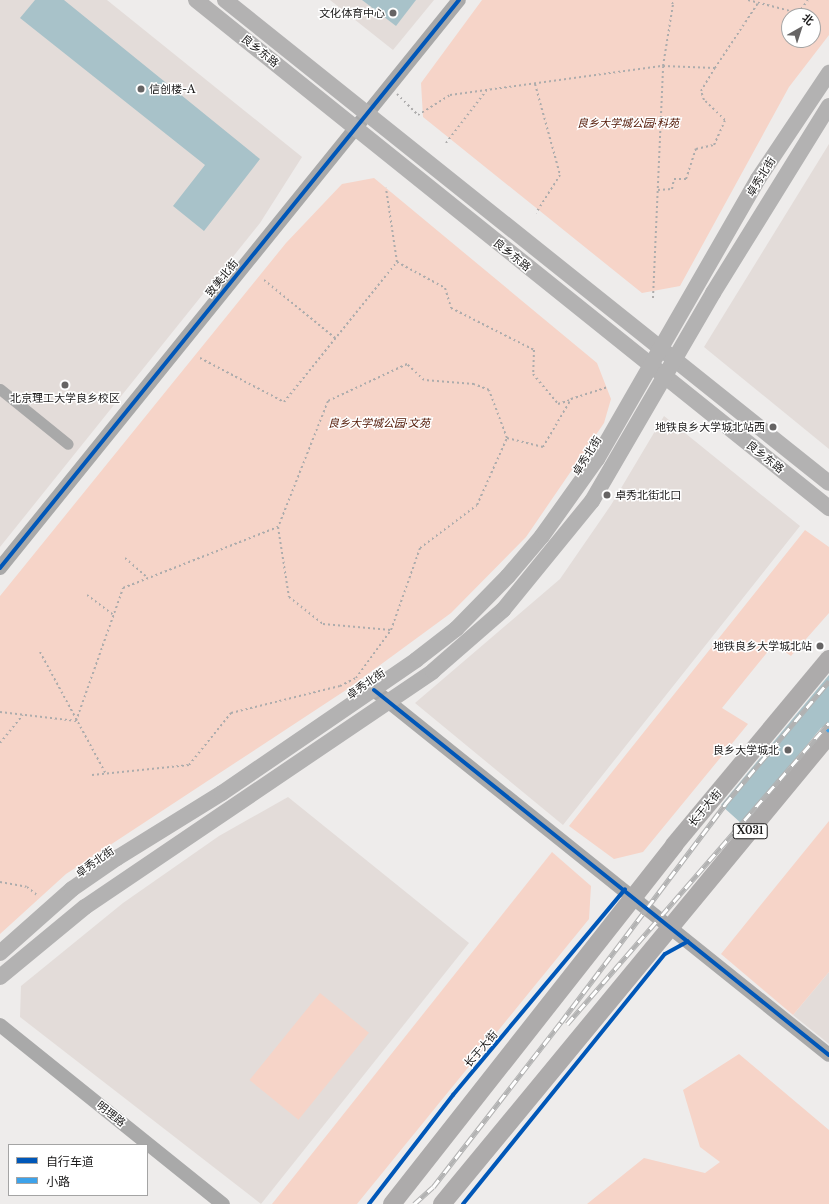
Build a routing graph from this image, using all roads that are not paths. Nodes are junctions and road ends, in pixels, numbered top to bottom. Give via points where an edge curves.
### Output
1 (196, 0) edge
2 (225, 0) edge
3 (458, 0) edge
4 (829, 73) edge
5 (829, 106) edge
6 (367, 113) junction
7 (355, 128) junction
8 (661, 348) junction
9 (675, 360) junction
10 (652, 368) junction
11 (664, 378) junction
12 (0, 389) edge
13 (68, 444) dead end
14 (829, 483) edge
15 (829, 508) edge
16 (0, 568) edge
17 (829, 659) edge
18 (374, 690) junction
19 (389, 703) junction
20 (829, 735) edge
21 (634, 896) junction
22 (671, 926) junction
23 (0, 953) edge
24 (0, 977) edge
25 (0, 1025) edge
26 (829, 1055) edge
27 (223, 1204) edge
28 (392, 1204) edge
29 (442, 1204) edge

1 - 7 main road, 良乡东路
2 - 6 main road, 良乡东路
3 - 6 street, 致美北街
4 - 8 main road, 卓秀北街 via 758,179
5 - 9 main road, 卓秀北街
6 - 7 street, 致美北街
6 - 8 main road, 良乡东路
7 - 10 main road, 良乡东路
7 - 16 street, 致美北街
8 - 9 main road, 良乡东路
8 - 10 main road, 卓秀北街
9 - 11 main road, 卓秀北街
9 - 14 main road, 良乡东路
10 - 11 main road, 良乡东路
10 - 18 main road, 卓秀北街 via 574,493 537,542 456,629
11 - 15 main road, 良乡东路
11 - 19 main road, 卓秀北街 via 592,501 537,572 466,643
12 - 13 street
17 - 21 main road, 长于大街
18 - 19 street
18 - 23 main road, 卓秀北街 via 222,793 72,889
19 - 21 street
19 - 24 main road, 卓秀北街 via 85,908
20 - 22 main road, X031
21 - 22 street
21 - 28 main road, 长于大街
22 - 26 street
22 - 29 main road, X031
25 - 27 street, 明理路

